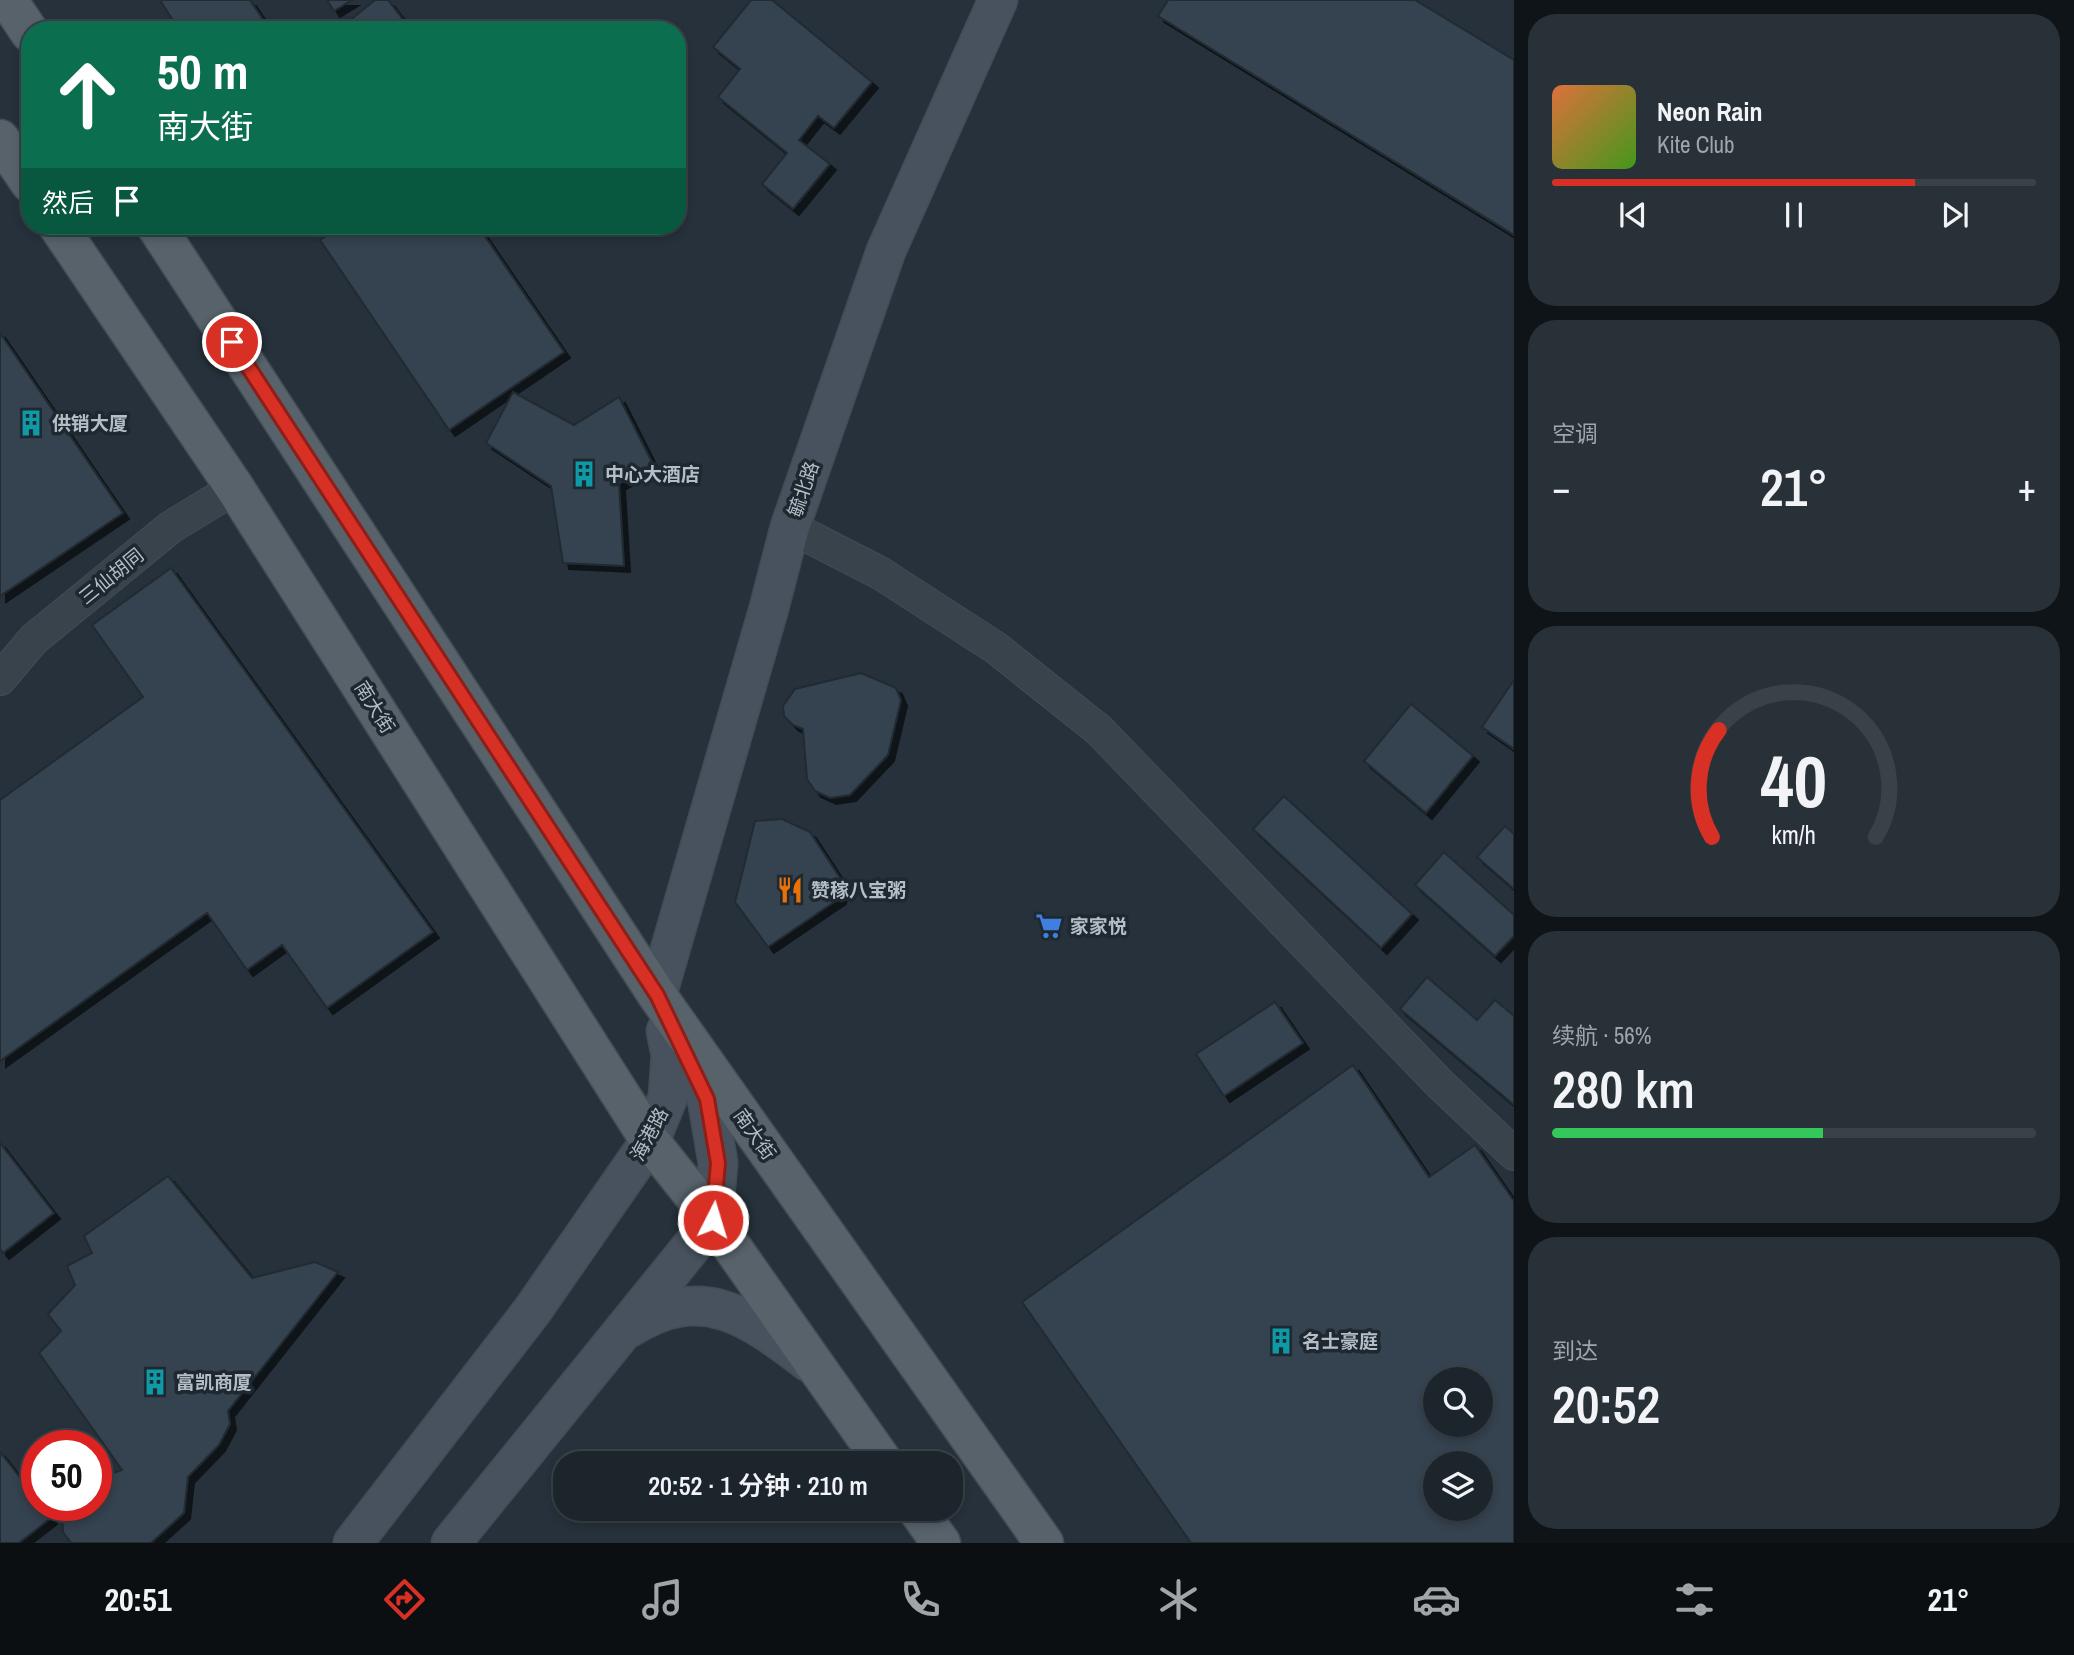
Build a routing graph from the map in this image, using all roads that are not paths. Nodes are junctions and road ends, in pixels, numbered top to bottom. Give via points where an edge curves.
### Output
1 (9, 0) edge
2 (998, 0) edge
3 (22, 21) edge
4 (0, 139) edge
5 (21, 170) edge
6 (64, 235) edge
7 (162, 235) edge
8 (235, 488) junction
9 (790, 527) junction
10 (0, 679) edge
11 (657, 995) junction
12 (650, 1141) junction
13 (1514, 1154) edge
14 (713, 1220) junction
15 (616, 1337) junction
16 (817, 1369) junction
17 (875, 1451) edge
18 (925, 1521) edge
19 (353, 1543) edge
20 (451, 1543) edge
21 (941, 1543) edge
22 (1044, 1543) edge

1 - 3 main road
2 - 9 main road, 毓北路 via 886,251
4 - 5 main road
6 - 8 main road, 南大街
7 - 11 main road, 南大街
8 - 10 street, 三仙胡同 via 171,527 44,630
8 - 12 main road, 南大街
9 - 11 main road, 毓北路
9 - 13 street via 880,573 996,648 1098,730 1440,1084
11 - 12 main road, 海港路 via 671,1055 668,1097
11 - 14 main road via 707,1099 718,1163
11 - 22 main road, 南大街
12 - 14 main road, 南大街
12 - 19 main road, 海港路 via 532,1311
14 - 15 main road
14 - 16 main road, 南大街
15 - 16 main road via 670,1307 695,1305 743,1317
15 - 20 main road
16 - 17 main road, 南大街
18 - 21 main road

